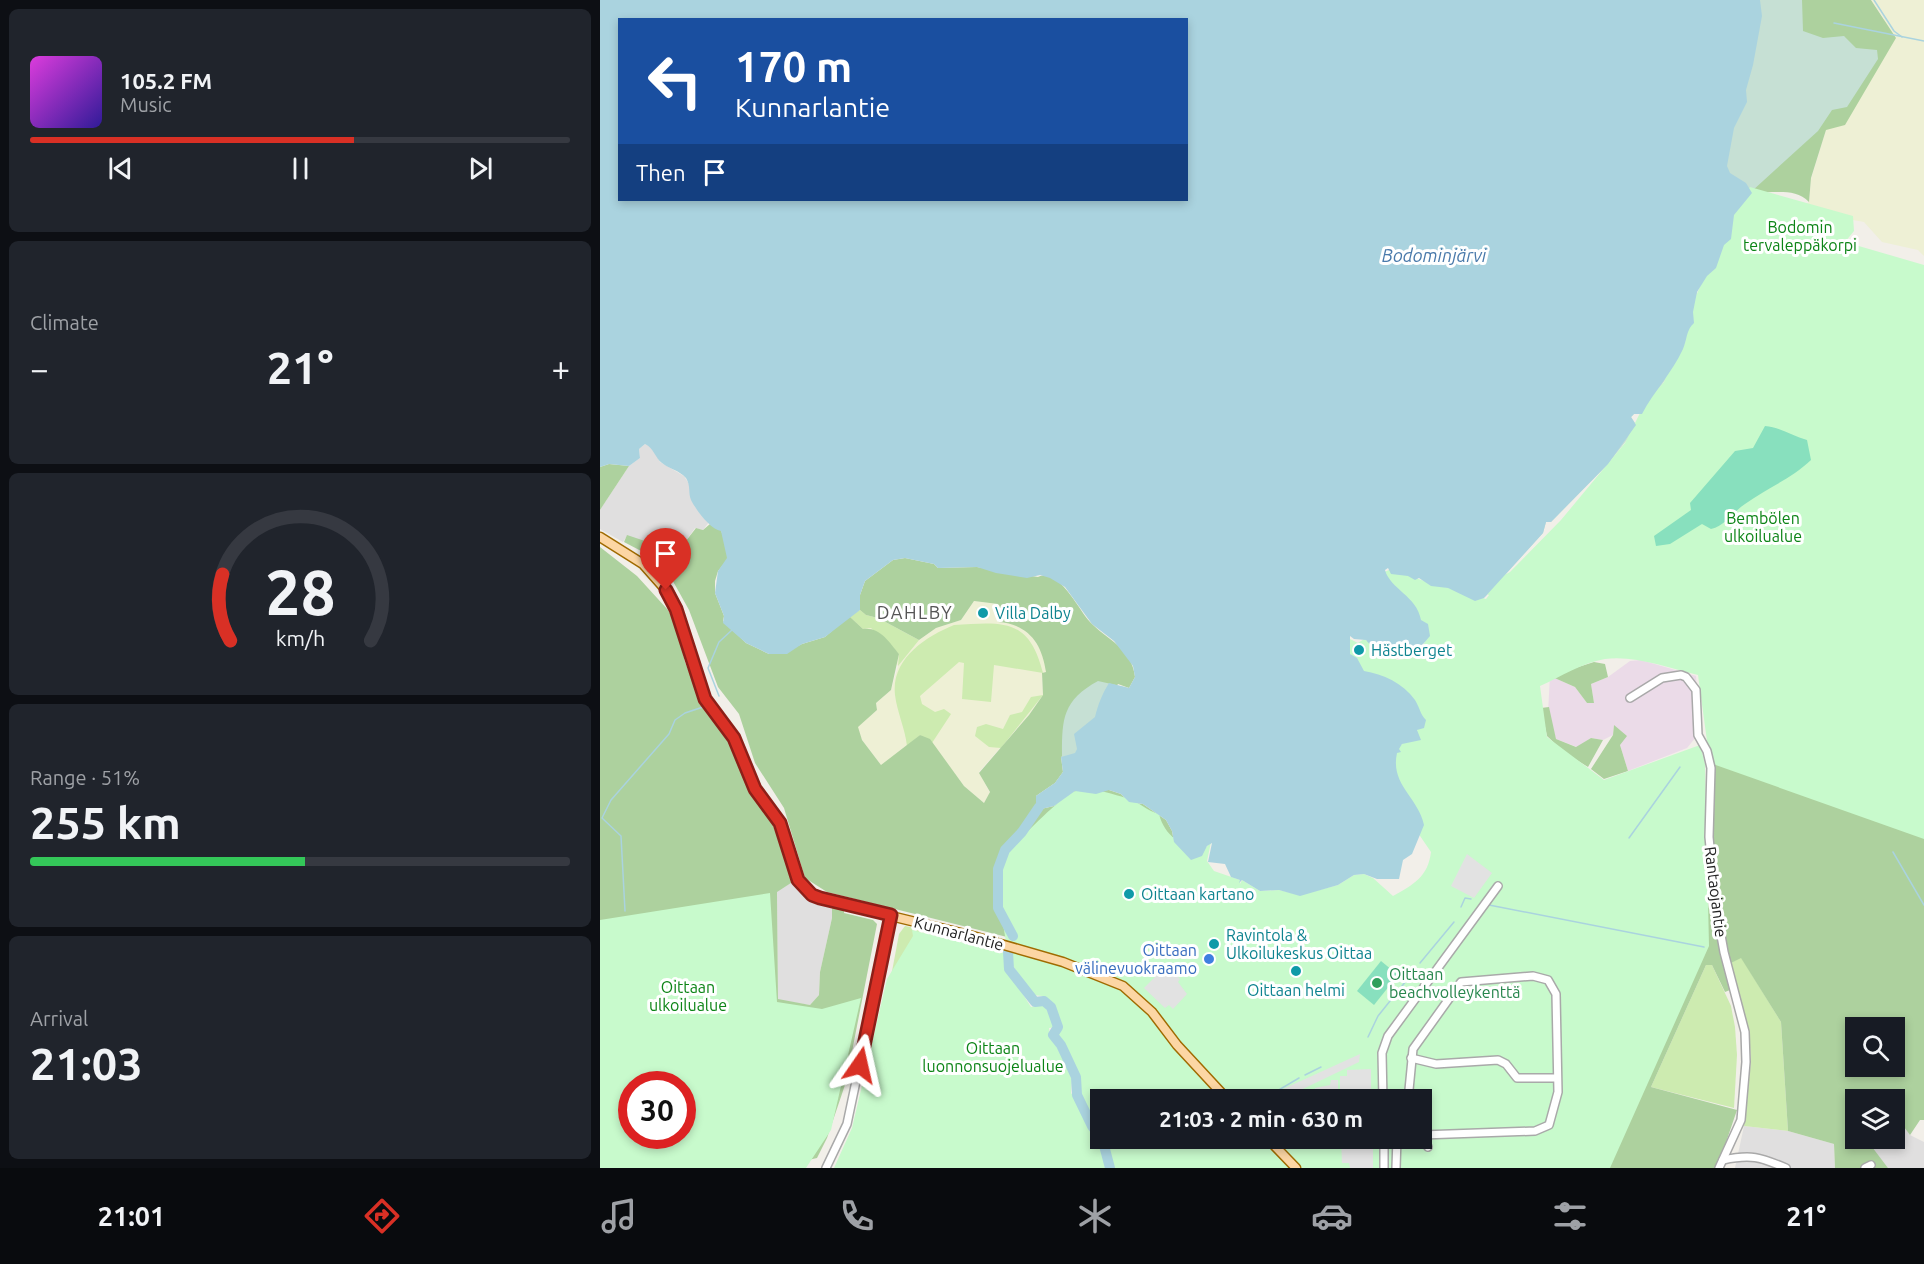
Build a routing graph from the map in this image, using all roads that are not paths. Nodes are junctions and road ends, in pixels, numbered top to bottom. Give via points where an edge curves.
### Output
1 (600, 537) edge
2 (1630, 698) dead end
3 (1498, 886) dead end
4 (891, 915) junction
5 (1411, 1059) junction
6 (1556, 1078) junction
7 (1218, 1089) edge
8 (1383, 1089) edge
9 (1407, 1089) edge
10 (1432, 1135) edge
11 (1278, 1149) edge
12 (1384, 1149) edge
13 (1397, 1149) edge
14 (1723, 1160) junction
15 (826, 1168) edge
16 (1296, 1168) edge
17 (1384, 1168) edge
18 (1396, 1168) edge
19 (1719, 1168) edge
20 (1786, 1168) edge

1 - 4 main road, Kunnarlantie via 643,564 672,600 700,687 734,738 755,789 780,823 798,880 812,895
2 - 14 street, Rantaojantie via 1662,678 1681,675 1696,690 1698,735 1711,768 1709,837 1716,908 1745,1032 1741,1120
3 - 8 street via 1388,1036 1382,1053
4 - 7 main road, Kunnarlantie via 1063,962 1123,986 1152,1012 1177,1046
4 - 15 street via 847,1124
5 - 6 street via 1436,1064 1498,1060 1517,1078
5 - 6 street via 1416,1043 1461,982 1533,976 1548,980 1556,994
5 - 9 street
6 - 10 street via 1555,1106 1544,1129
11 - 16 main road
12 - 17 street
13 - 18 street
14 - 19 street, Rantaojantie
14 - 20 street via 1746,1155

